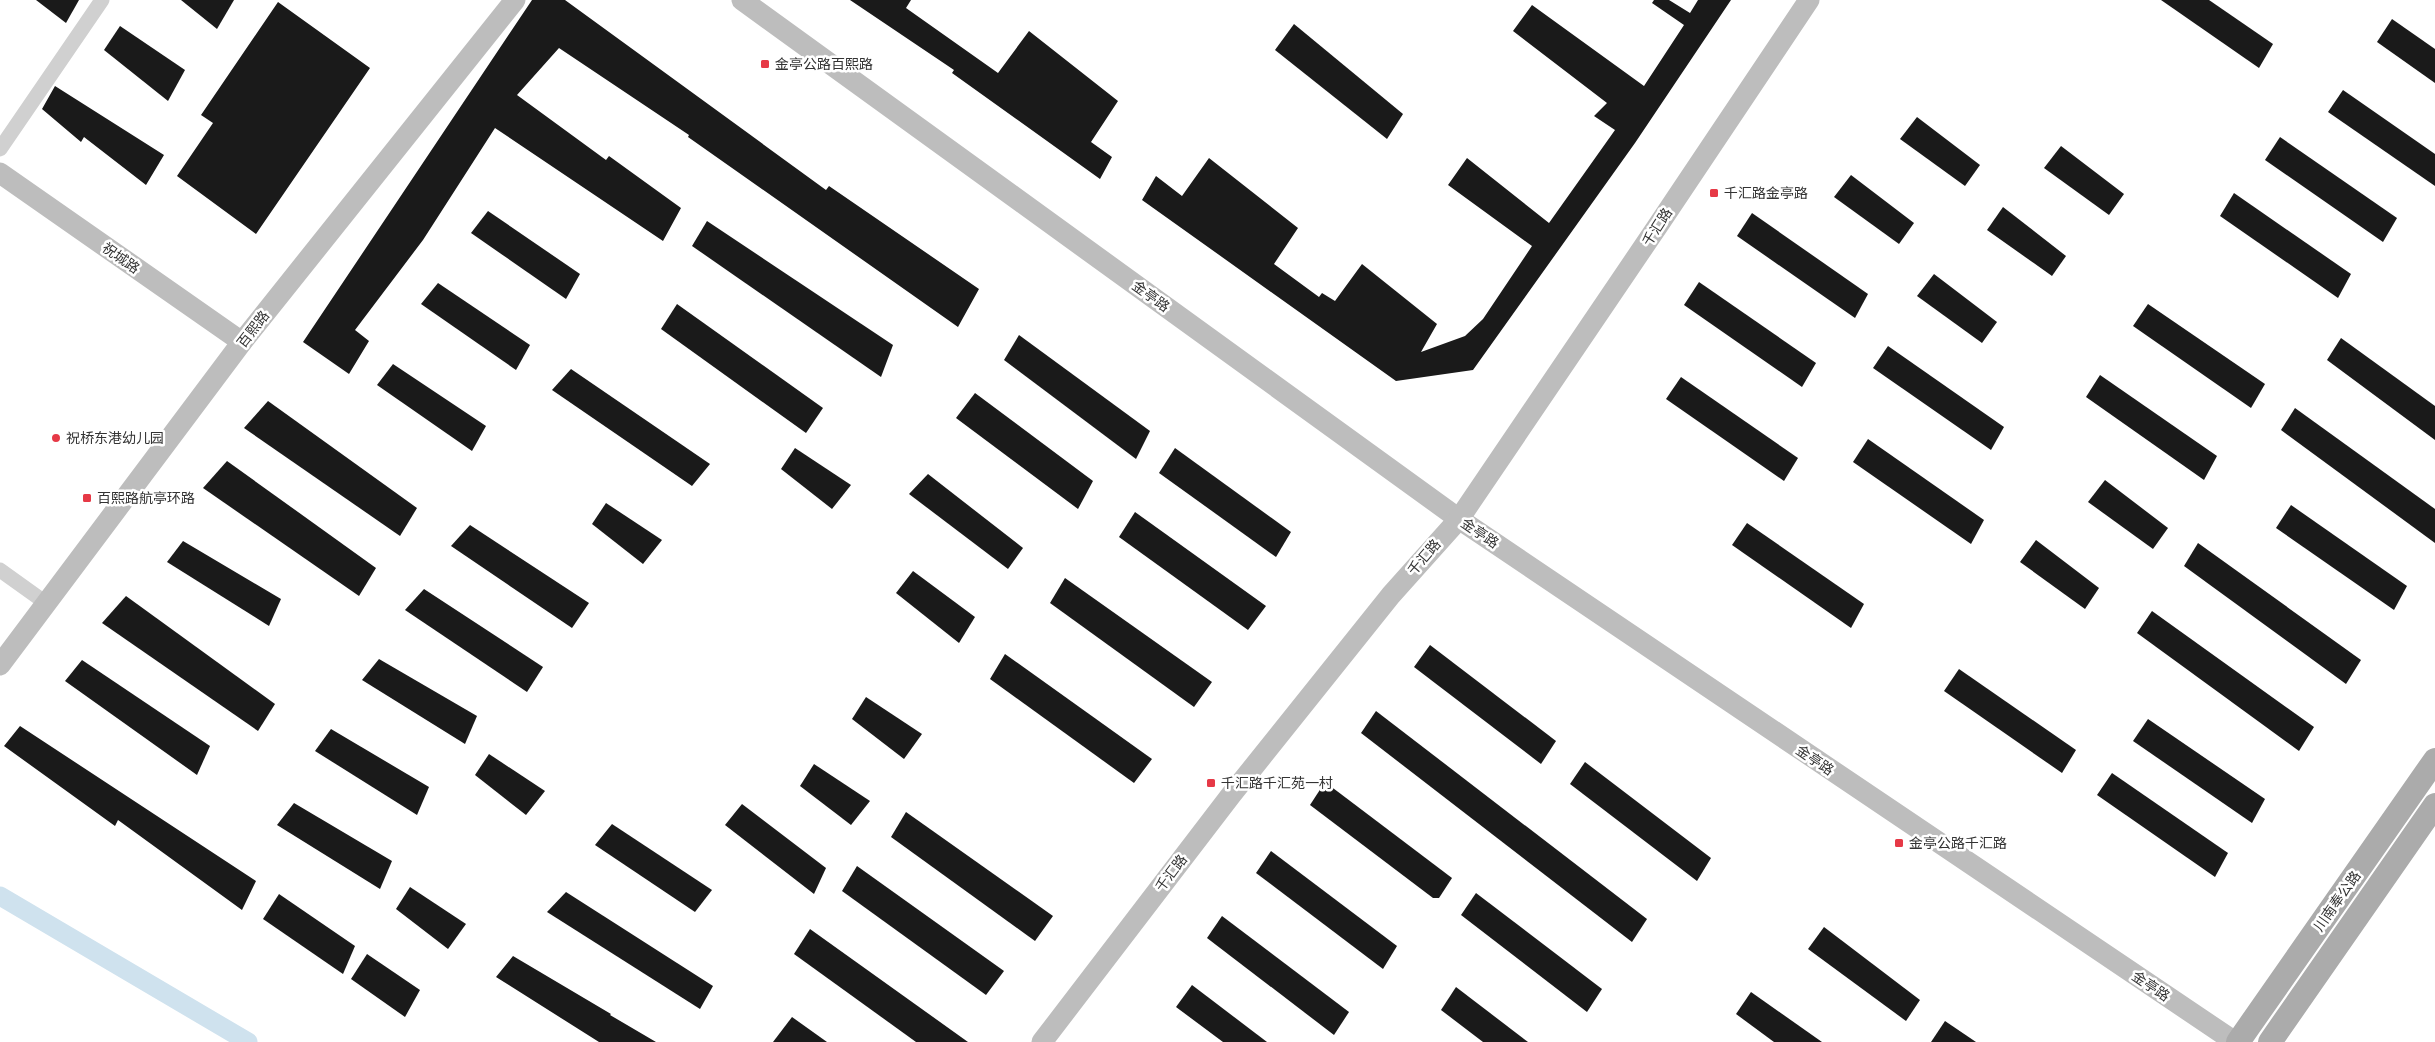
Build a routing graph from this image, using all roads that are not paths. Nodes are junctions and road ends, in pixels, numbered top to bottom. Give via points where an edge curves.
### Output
1 (102, 0) edge
2 (515, 0) edge
3 (742, 0) edge
4 (1808, 0) edge
5 (0, 149) edge
6 (0, 173) edge
7 (242, 342) junction
8 (1458, 519) junction
9 (0, 570) edge
10 (46, 603) junction
11 (0, 665) edge
12 (2435, 760) edge
13 (2435, 806) edge
14 (1042, 1042) edge
15 (2236, 1042) edge
16 (2270, 1042) edge

1 - 5 street
2 - 7 street, 百熙路
3 - 8 street, 金亭路
4 - 8 street, 千汇路 via 1658,227
6 - 7 street, 祝城路
7 - 10 street, 百熙路
8 - 14 street, 千汇路 via 1391,595 1230,795
8 - 15 street, 金亭路
9 - 10 street
10 - 11 street, 百熙路
12 - 15 main road, 川南奉公路
13 - 16 main road, 川南奉公路

